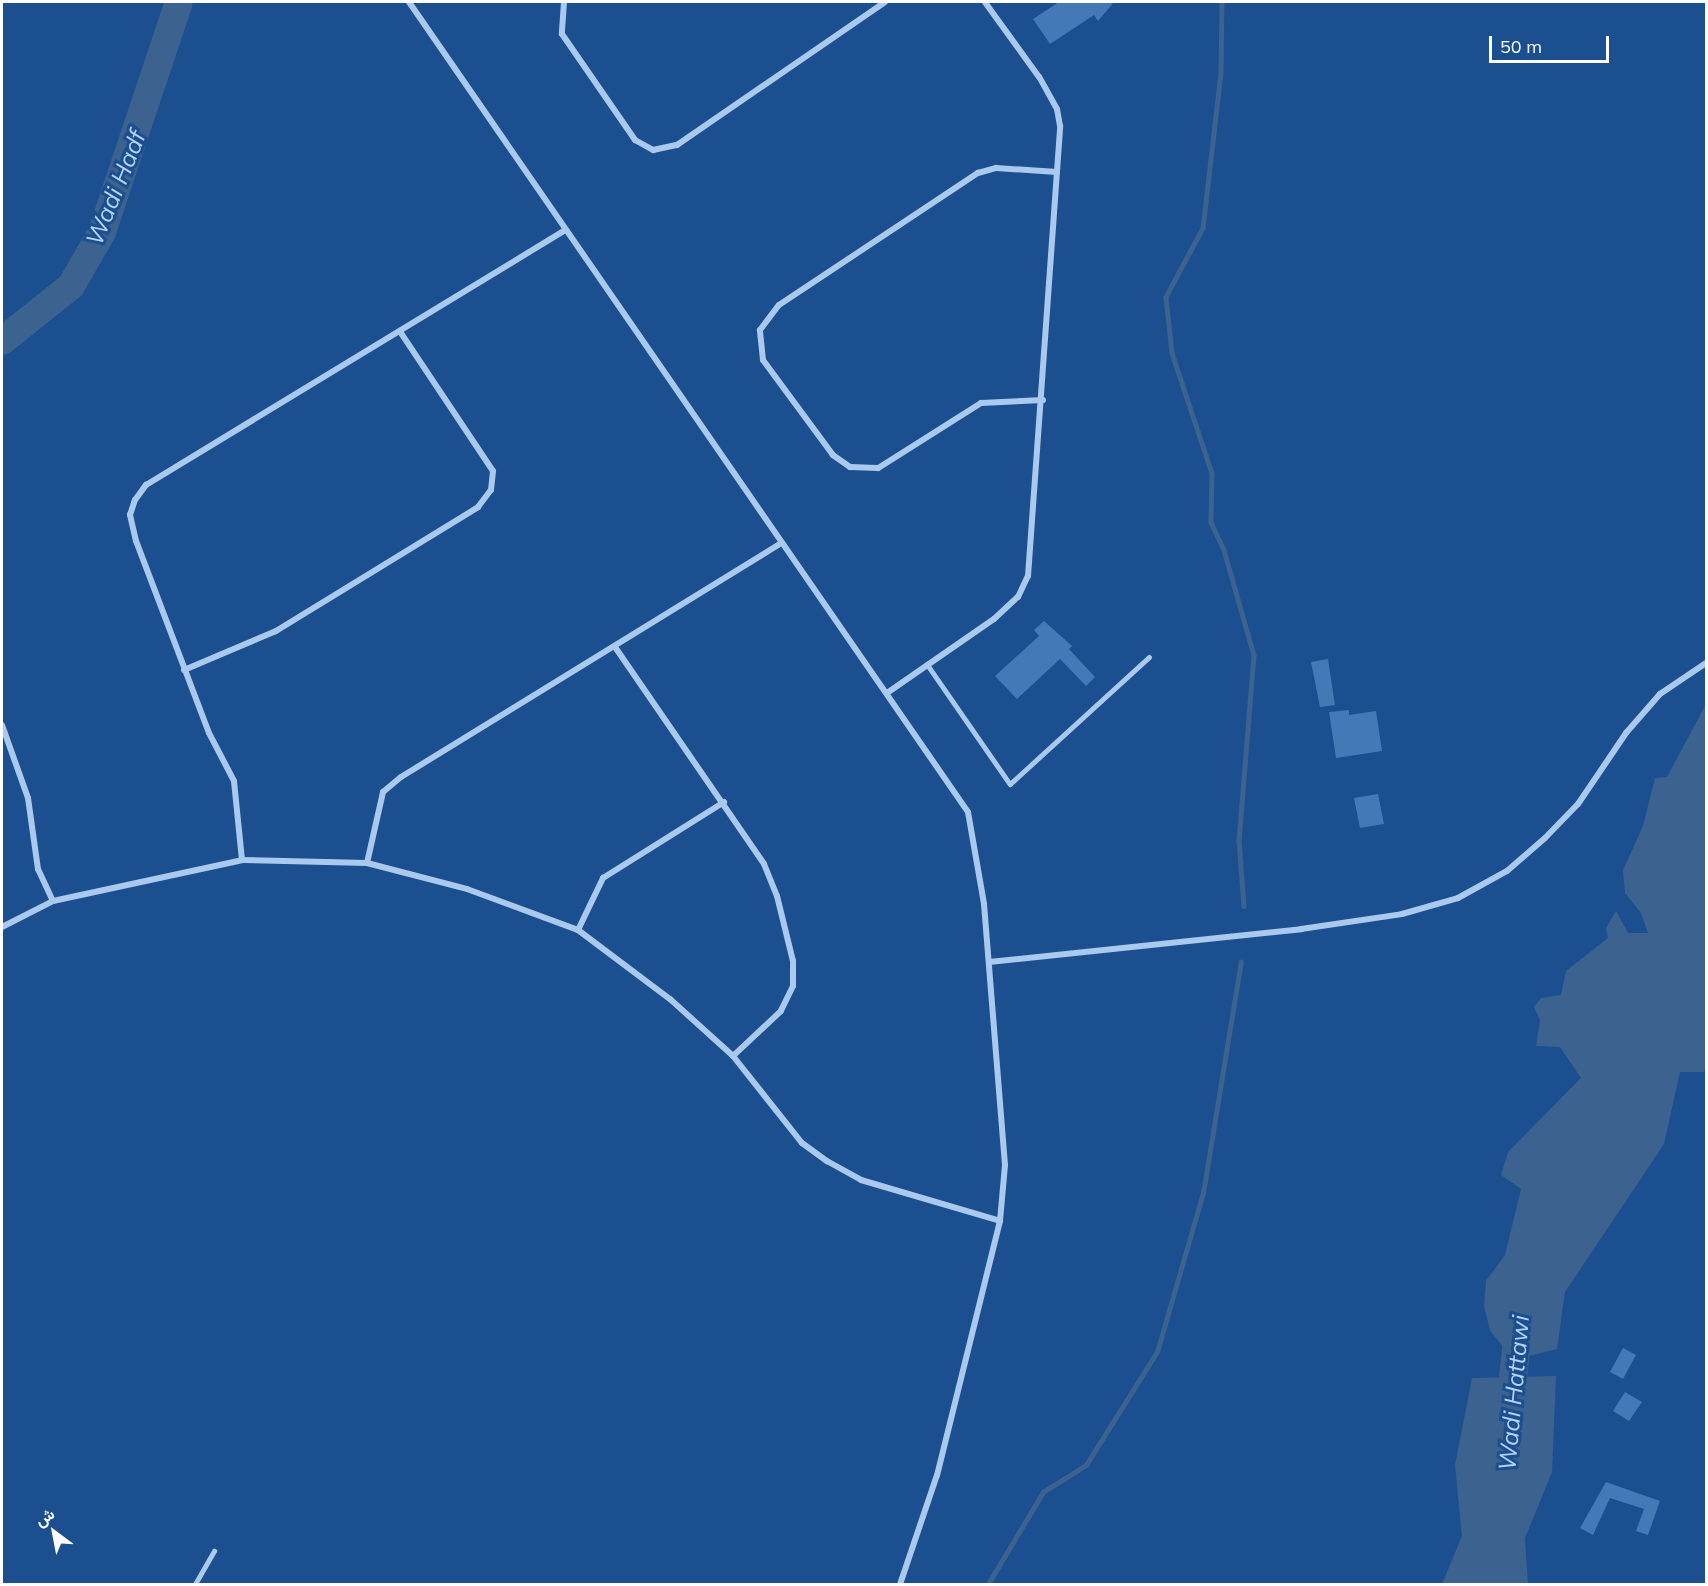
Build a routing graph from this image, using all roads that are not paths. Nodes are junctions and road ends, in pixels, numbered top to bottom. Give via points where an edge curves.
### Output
1 (409, 2) edge
2 (564, 2) edge
3 (885, 2) edge
4 (985, 2) edge
5 (1058, 172) junction
6 (565, 230) junction
7 (401, 333) junction
8 (1043, 400) junction
9 (781, 543) junction
10 (615, 647) junction
11 (1149, 657) dead end
12 (1707, 663) edge
13 (927, 664) junction
14 (184, 670) junction
15 (886, 693) junction
16 (2, 725) edge
17 (724, 802) junction
18 (242, 860) junction
19 (367, 863) junction
20 (53, 901) junction
21 (2, 927) edge
22 (578, 930) junction
23 (989, 962) junction
24 (733, 1056) junction
25 (999, 1221) junction
26 (214, 1551) dead end
27 (195, 1584) edge
28 (900, 1584) edge

1 - 6 street
2 - 3 street via 562,34 635,140 653,150 677,145
4 - 5 street via 1057,109
5 - 8 street
5 - 8 street via 996,168 978,173 779,305 760,330 763,360 833,455 850,467 878,468 981,403
6 - 7 street
6 - 9 street
7 - 14 street via 156,479 135,500 130,515 136,541
7 - 14 street via 493,471 491,490 478,507 276,631
8 - 13 street via 1034,533 1018,597
9 - 10 street
9 - 15 street
10 - 17 street
10 - 19 street via 392,785 376,813
11 - 13 lane via 1010,784
12 - 23 street via 1660,694 1626,733 1578,804 1545,838 1507,871 1458,898 1402,914 1302,929
13 - 15 street
14 - 18 street via 234,781
15 - 23 street via 968,812
16 - 20 street via 28,798 38,869
17 - 22 street via 603,878
17 - 24 street via 764,864 793,961 793,986 781,1011
18 - 19 street
18 - 20 street
19 - 22 street via 467,888
20 - 21 street
22 - 24 street via 670,999
23 - 25 street via 1004,1103
24 - 25 street via 802,1143 827,1161 861,1180
25 - 28 street via 937,1475
26 - 27 lane

